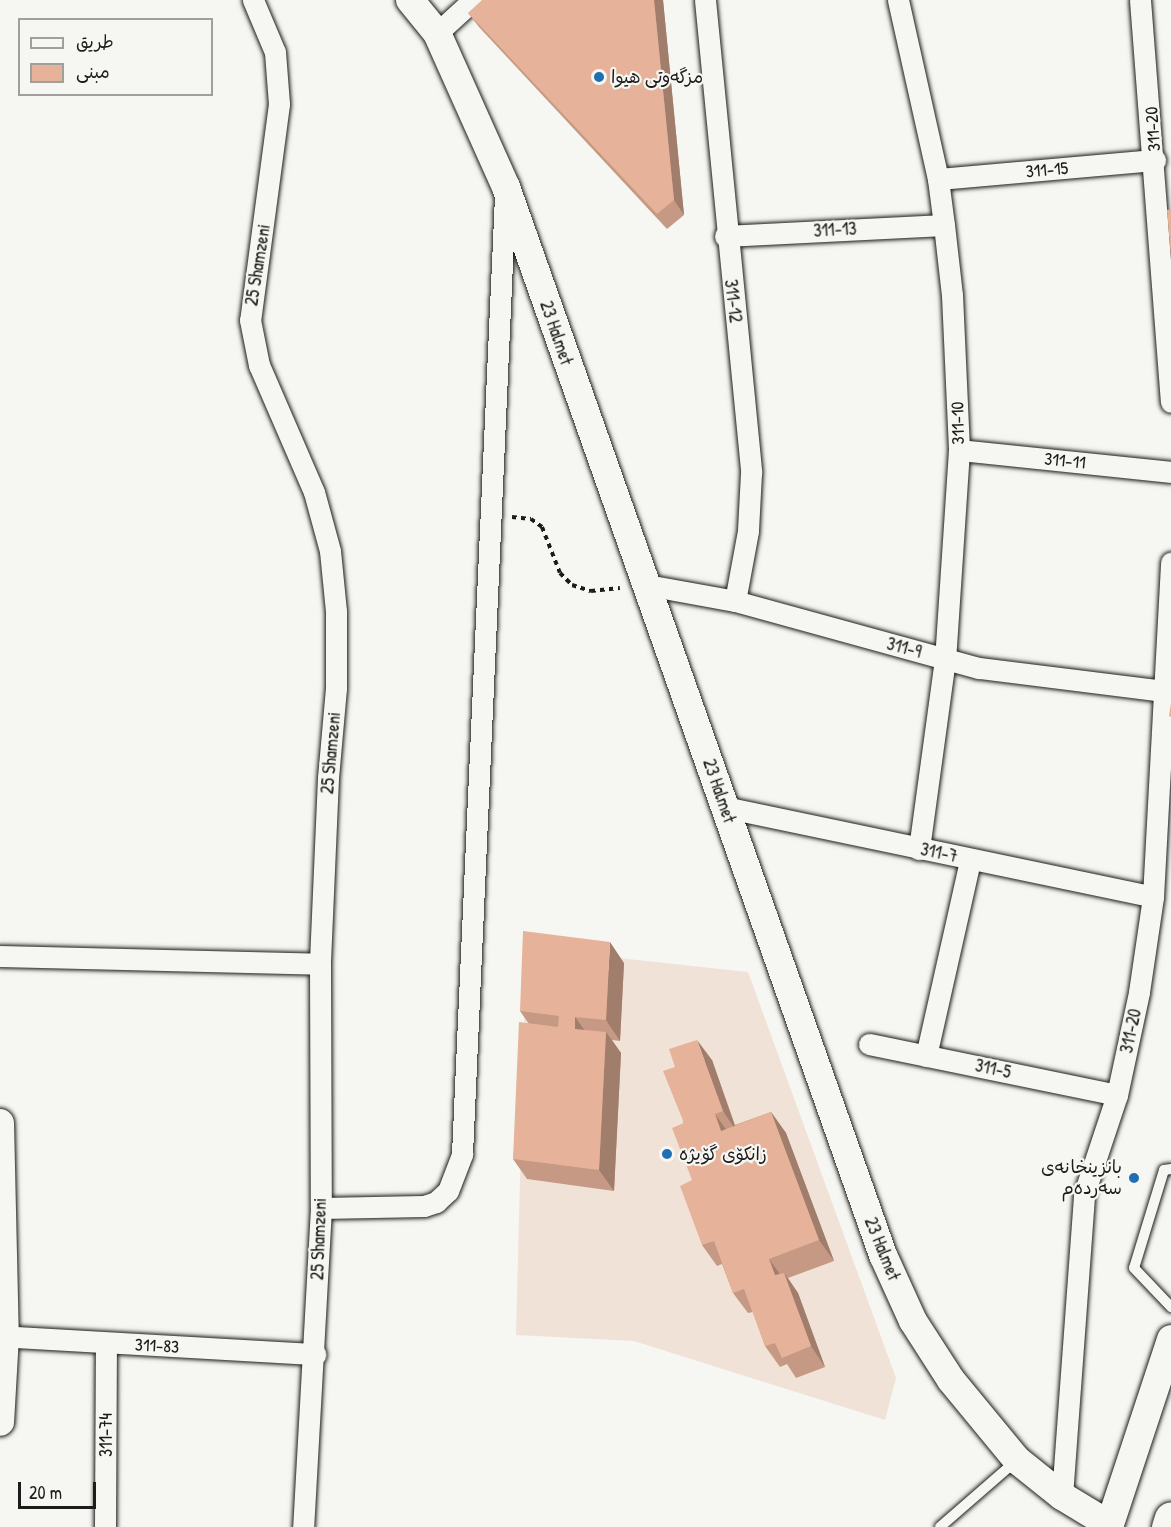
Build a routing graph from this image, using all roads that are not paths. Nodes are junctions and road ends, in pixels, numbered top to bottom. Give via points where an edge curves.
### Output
1 (253, 0) edge
2 (410, 0) edge
3 (473, 0) edge
4 (705, 0) edge
5 (898, 0) edge
6 (1140, 0) edge
7 (437, 33) junction
8 (1155, 160) junction
9 (938, 179) junction
10 (506, 187) junction
11 (944, 225) junction
12 (725, 236) junction
13 (1171, 402) edge
14 (959, 450) junction
15 (1171, 472) edge
16 (1171, 562) edge
17 (648, 585) junction
18 (735, 601) junction
19 (945, 659) junction
20 (1164, 691) junction
21 (724, 807) junction
22 (919, 849) junction
23 (970, 860) junction
24 (1154, 897) junction
25 (0, 956) edge
26 (320, 964) junction
27 (869, 1044) dead end
28 (926, 1056) junction
29 (1117, 1095) junction
30 (0, 1123) edge
31 (1171, 1168) edge
32 (2, 1203) edge
33 (321, 1208) junction
34 (1171, 1307) edge
35 (3, 1336) edge
36 (1171, 1339) edge
37 (106, 1343) junction
38 (315, 1354) junction
39 (0, 1422) edge
40 (1017, 1460) junction
41 (1062, 1496) junction
42 (1171, 1518) edge
43 (1109, 1526) edge
44 (105, 1527) edge
45 (303, 1527) edge
46 (940, 1527) edge
47 (1168, 1527) edge

1 - 26 street, 25 Shamzeni via 274,51 279,104 250,320 259,365 314,492 330,551 336,611 336,688
2 - 7 street, 23 Halmet
3 - 7 street
4 - 12 street, 311-12
5 - 9 street, 311-10
6 - 8 street, 311-20
7 - 10 street, 23 Halmet
8 - 9 street, 311-15
8 - 13 street, 311-20
9 - 11 street, 311-10
10 - 17 street, 23 Halmet via 618,515
10 - 33 street via 458,1173 448,1191 424,1206
11 - 12 street, 311-13
11 - 14 street, 311-10 via 952,295
12 - 18 street, 311-12 via 751,472 748,531
14 - 15 street, 311-11
14 - 19 street, 311-10
16 - 20 street, 311-20
17 - 18 street, 311-9
17 - 21 street, 23 Halmet
18 - 19 street, 311-9
19 - 20 street, 311-9 via 1017,675
19 - 22 street, 311-10
20 - 24 street, 311-20
21 - 22 street, 311-7
21 - 40 street, 23 Halmet via 882,1255 913,1321 951,1380
22 - 23 street, 311-7
23 - 24 street, 311-7
23 - 28 street
24 - 29 street, 311-20
25 - 26 street
26 - 33 street, 25 Shamzeni
27 - 28 street, 311-5
28 - 29 street, 311-5
29 - 41 street, 311-20 via 1084,1194
30 - 32 street
31 - 34 lane via 1164,1170 1134,1268
32 - 35 street
33 - 38 street, 25 Shamzeni
35 - 37 street, 311-83
35 - 39 street
36 - 43 street
37 - 38 street, 311-83
37 - 44 street, 311-74
38 - 45 street, 25 Shamzeni
40 - 41 street, 23 Halmet
40 - 46 lane
41 - 43 street, 23 Halmet
42 - 47 highway

